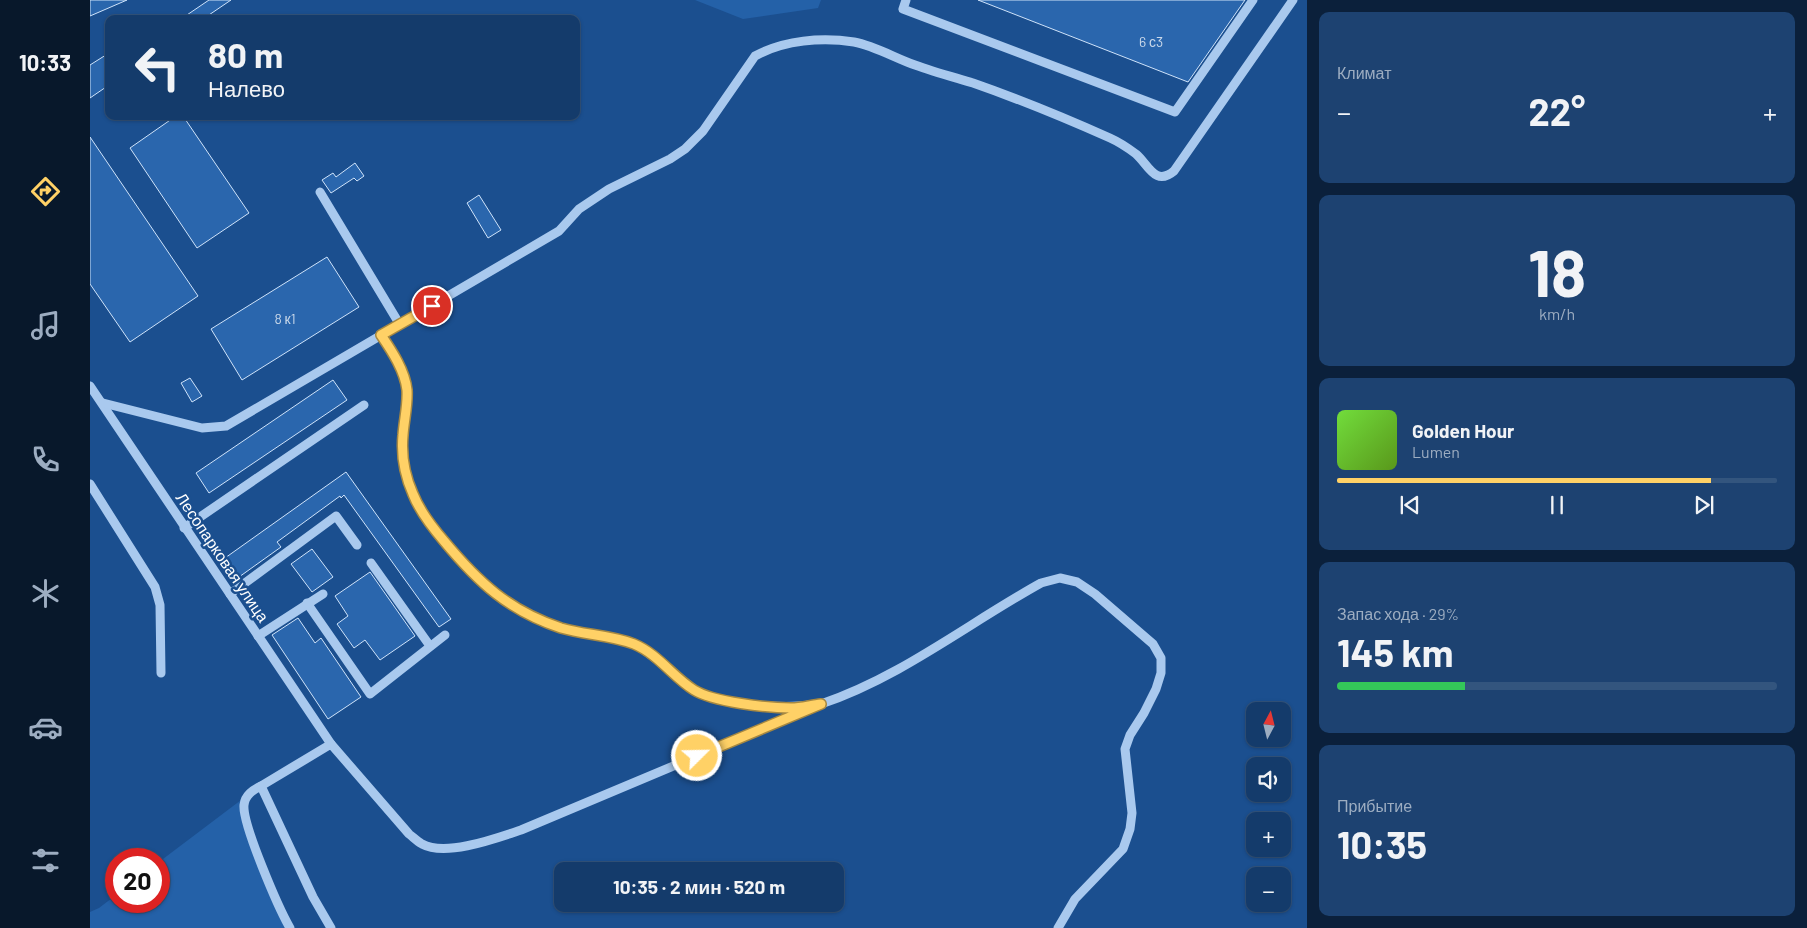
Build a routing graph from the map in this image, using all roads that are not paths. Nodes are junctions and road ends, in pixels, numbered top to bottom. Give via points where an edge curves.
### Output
1 (906, 0) edge
2 (1254, 0) edge
3 (1292, 0) edge
4 (320, 192) dead end
5 (400, 325) junction
6 (381, 335) junction
7 (90, 386) edge
8 (103, 403) junction
9 (364, 405) dead end
10 (90, 484) edge
11 (184, 528) junction
12 (357, 545) dead end
13 (371, 563) dead end
14 (230, 594) junction
15 (323, 594) dead end
16 (307, 603) junction
17 (445, 635) dead end
18 (258, 636) junction
19 (430, 646) junction
20 (161, 673) dead end
21 (821, 704) junction
22 (331, 744) junction
23 (261, 786) junction
24 (290, 928) edge
25 (332, 928) edge
26 (1058, 928) edge

1 - 2 street via 903,9 1175,112
3 - 5 street via 1174,171 1161,177 1116,141 974,84 856,43 829,40 785,44 767,50 755,56 703,131 685,149 609,189 579,209 559,231
4 - 5 street
5 - 6 street
6 - 8 street via 226,426 202,428
6 - 21 street via 400,367 407,388 403,460 413,496 427,520 467,570 497,596 530,616 561,628 619,639 637,646 696,692 756,705 791,708
7 - 8 street, Лесопарковая улица
8 - 11 street, Лесопарковая улица
9 - 11 street
10 - 20 street via 155,587 160,605
11 - 14 street, Лесопарковая улица
12 - 14 street via 336,516
13 - 19 street
14 - 18 street, Лесопарковая улица
15 - 16 street
16 - 18 street
16 - 19 street via 370,694
17 - 19 street
18 - 22 street, Лесопарковая улица
21 - 22 street, Лесопарковая улица via 521,830 454,847 423,844 409,834
21 - 26 street via 850,694 921,658 1041,583 1060,578 1077,582 1095,594 1153,644 1161,658 1161,673 1125,749 1132,813 1130,829 1123,849 1075,899
22 - 23 street
23 - 24 street via 246,796 244,812 268,880
23 - 25 street via 313,897

